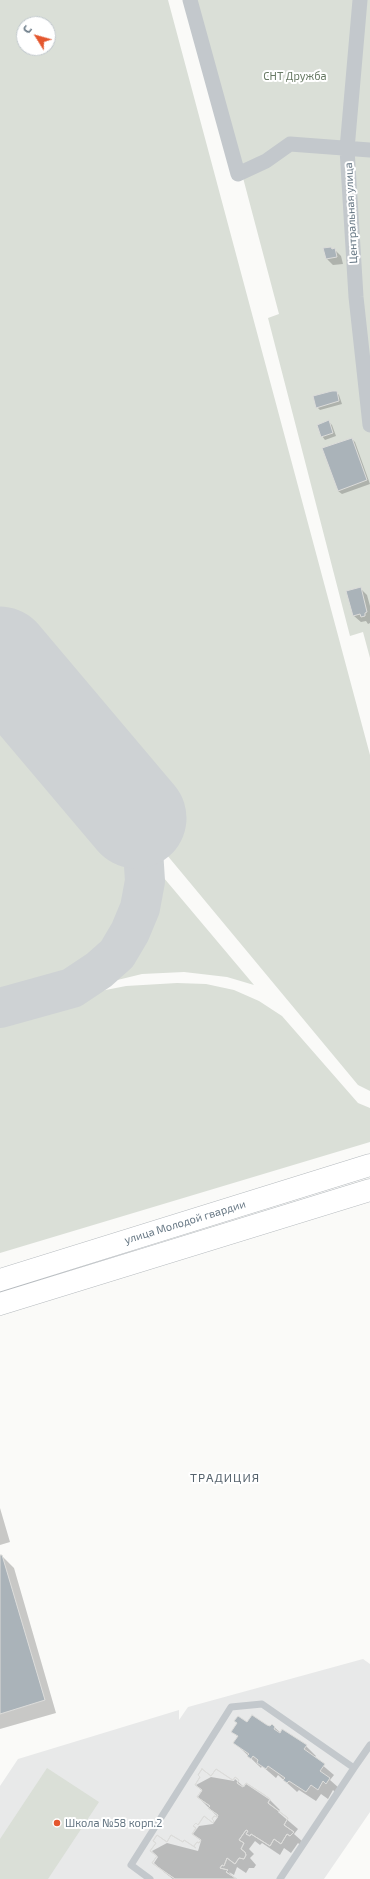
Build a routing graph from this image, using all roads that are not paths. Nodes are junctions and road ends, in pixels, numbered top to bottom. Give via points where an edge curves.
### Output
1 (190, 0) edge
2 (360, 0) edge
3 (347, 149) junction
4 (370, 150) edge
5 (370, 425) edge
6 (370, 1164) edge
7 (370, 1190) edge
8 (0, 1280) edge
9 (0, 1304) edge
10 (370, 1745) edge
11 (354, 1768) junction
12 (150, 1879) edge
13 (280, 1879) edge

1 - 3 street via 238,174 266,161 290,144
2 - 3 street, Центральная улица
3 - 4 street
3 - 5 street, Центральная улица via 356,298
6 - 8 main road, улица Молодой гвардии
7 - 9 main road
10 - 11 lane
11 - 12 lane via 262,1704 231,1707 130,1865
11 - 13 lane

